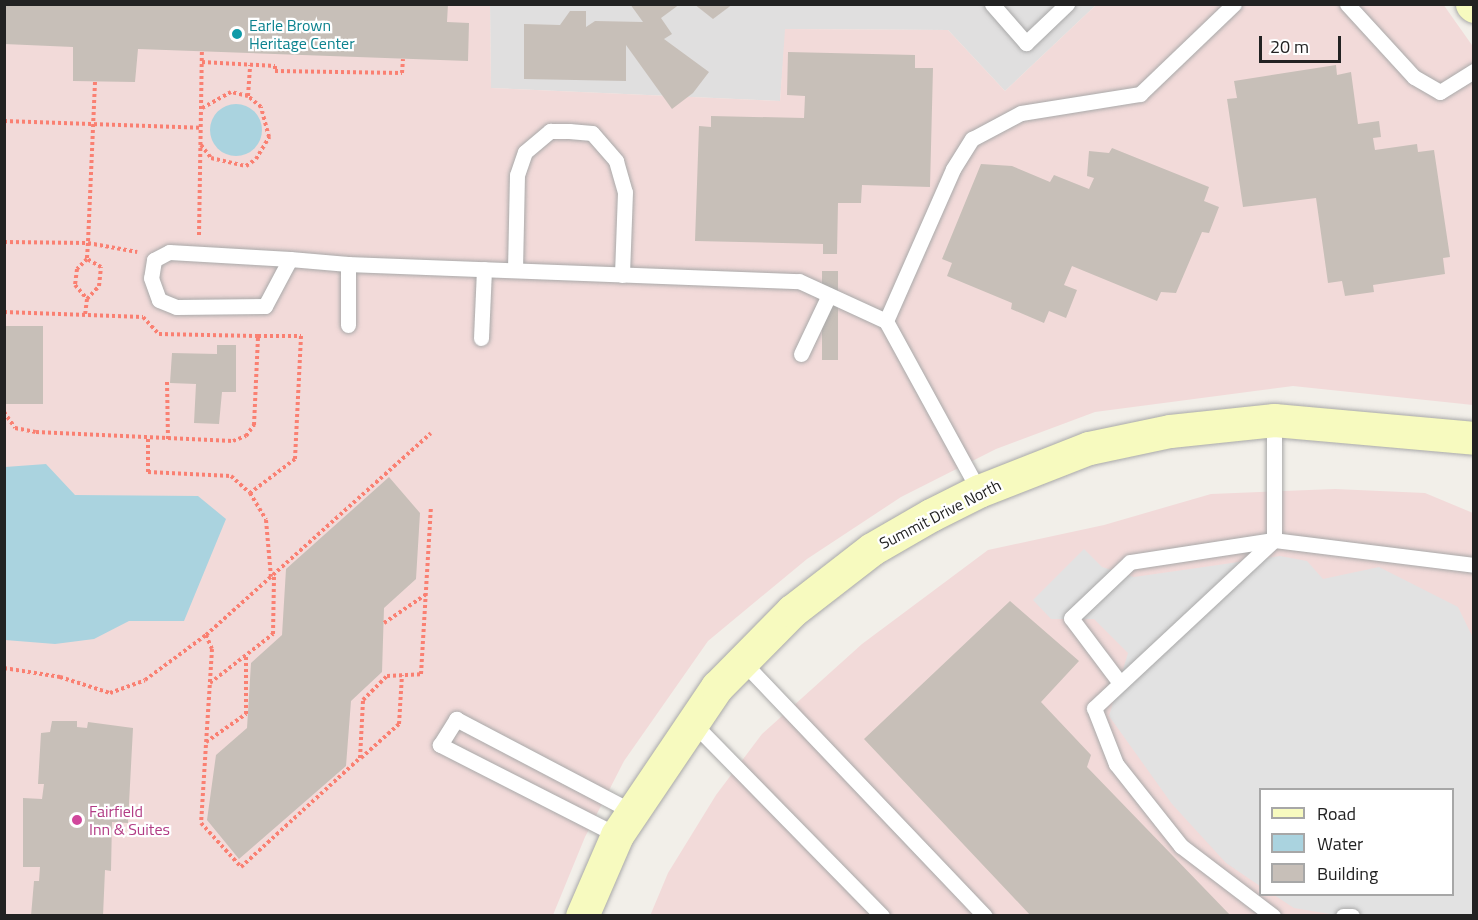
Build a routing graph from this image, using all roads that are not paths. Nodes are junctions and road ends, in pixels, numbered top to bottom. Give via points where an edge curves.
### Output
1 (992, 4) edge
2 (1067, 4) edge
3 (1234, 4) edge
4 (1347, 4) edge
5 (1473, 71) edge
6 (290, 259) junction
7 (348, 264) junction
8 (484, 269) junction
9 (515, 270) junction
10 (622, 275) junction
11 (830, 295) junction
12 (886, 321) junction
13 (348, 325) dead end
14 (481, 338) dead end
15 (801, 354) dead end
16 (1274, 420) junction
17 (1473, 438) edge
18 (979, 491) junction
19 (1274, 540) junction
20 (1473, 565) edge
21 (742, 661) junction
22 (1120, 683) junction
23 (691, 721) junction
24 (624, 823) junction
25 (582, 915) edge
26 (882, 915) edge
27 (985, 915) edge
28 (1273, 915) edge
29 (1343, 915) edge
30 (1352, 915) edge

1 - 2 lane via 1026,43
3 - 12 lane via 1140,94 1021,112 972,139 953,170
4 - 5 lane via 1414,77 1440,92
6 - 6 lane via 169,252 154,260 151,278 159,300 176,307 266,306
6 - 7 lane
7 - 8 lane
7 - 13 lane
8 - 9 lane
8 - 14 lane
9 - 10 lane
9 - 10 lane via 517,175 525,152 550,131 569,130 592,134 616,161 625,192
10 - 11 lane via 799,281
11 - 12 lane
11 - 15 lane
12 - 18 lane
16 - 17 street, Summit Drive North
16 - 18 street, Summit Drive North via 1170,430 1089,448
16 - 19 lane
18 - 21 street, Summit Drive North via 872,549 792,611
19 - 20 lane
19 - 22 lane
19 - 22 lane via 1126,565 1070,620
21 - 23 street, Summit Drive North
21 - 27 lane
22 - 28 lane via 1093,710 1116,764 1181,846
23 - 24 street, Summit Drive North
23 - 26 lane
24 - 24 lane via 440,745 456,719
24 - 25 street, Summit Drive North
29 - 30 lane

